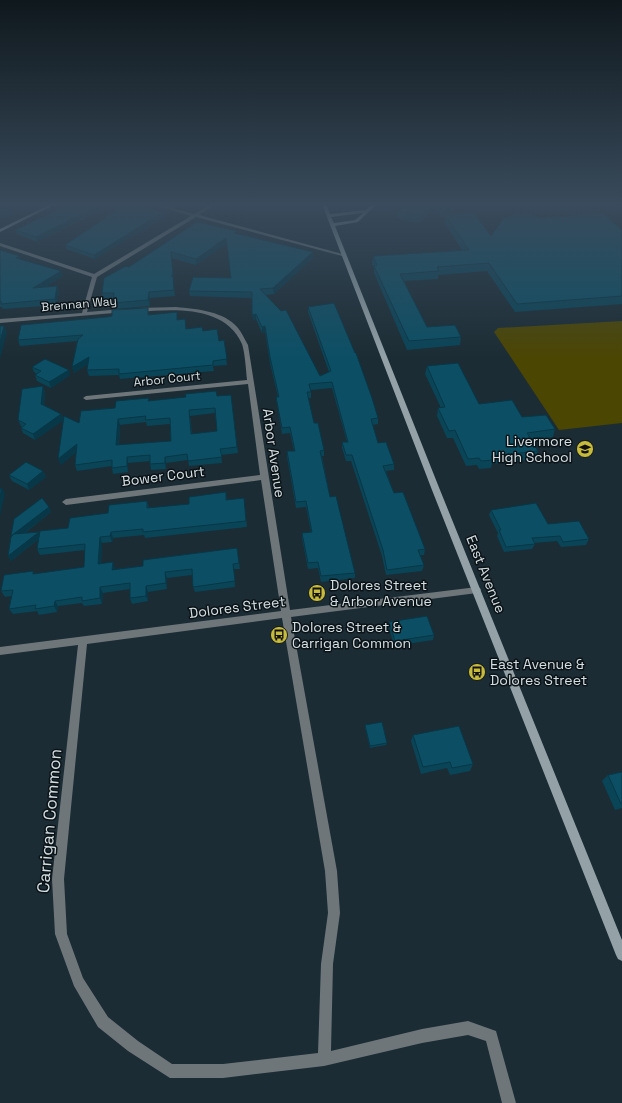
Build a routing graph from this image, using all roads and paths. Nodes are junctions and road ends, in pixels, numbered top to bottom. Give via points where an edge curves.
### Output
1 (34, 255) edge
2 (130, 255) edge
3 (344, 255) edge
4 (95, 276) junction
5 (84, 314) junction
6 (207, 314) joint
7 (0, 322) edge
8 (250, 382) junction
9 (86, 398) dead end
10 (264, 477) junction
11 (66, 502) dead end
12 (477, 590) junction
13 (286, 615) junction
14 (83, 640) junction
15 (0, 651) edge
16 (622, 955) edge
17 (324, 1059) junction
18 (509, 1103) edge

1 - 4 street
2 - 4 street
3 - 12 main road, East Avenue
4 - 5 street
5 - 6 street, Brennan Way via 170,308
5 - 7 street, Brennan Way
6 - 8 street, Arbor Avenue via 223,319 235,329 245,345
8 - 9 street, Arbor Court
8 - 10 street, Arbor Avenue
10 - 11 street, Bower Court
10 - 13 street, Arbor Avenue
12 - 13 street, Dolores Street
12 - 16 main road, East Avenue
13 - 14 street, Dolores Street
13 - 17 street via 331,871 334,913 327,964
14 - 15 street, Dolores Street
14 - 17 street, Carrigan Common via 58,879 61,934 78,982 103,1022 170,1071 223,1071
17 - 18 street, Carrigan Common via 468,1028 491,1036

